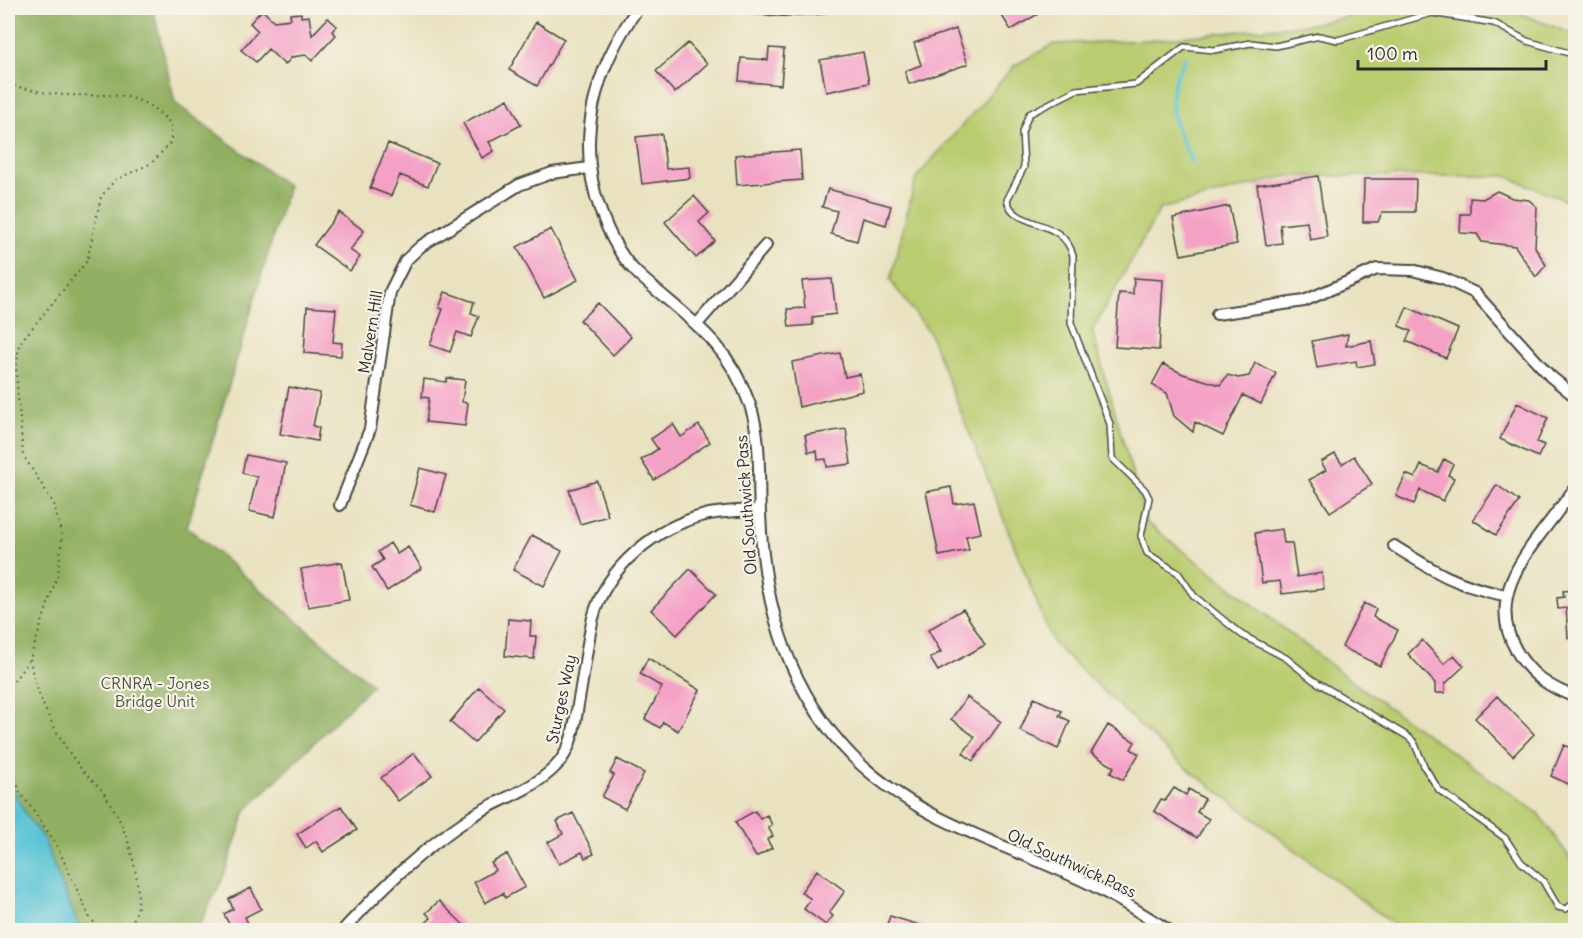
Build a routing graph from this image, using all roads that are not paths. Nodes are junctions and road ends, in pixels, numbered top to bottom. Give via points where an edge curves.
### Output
1 (638, 8) edge
2 (749, 8) edge
3 (821, 8) edge
4 (1575, 55) edge
5 (589, 168) junction
6 (766, 245) dead end
7 (1217, 314) dead end
8 (698, 323) junction
9 (1575, 398) edge
10 (1575, 486) edge
11 (340, 505) dead end
12 (759, 510) junction
13 (1394, 546) dead end
14 (1504, 595) junction
15 (1575, 698) edge
16 (1575, 902) edge
17 (345, 928) dead end
18 (1168, 930) edge

1 - 5 street, Old Southwick Pass via 613,48 595,93
2 - 3 street
4 - 16 lane via 1527,41 1494,23 1432,13 1338,40 1319,36 1276,46 1251,43 1214,50 1184,47 1136,84 1076,90 1029,114 1022,132 1024,167 1008,200 1019,216 1054,230 1071,245 1071,323 1110,424 1112,458 1146,490 1149,498 1141,536 1147,553 1178,573 1194,596 1242,635 1287,658 1321,685 1407,736 1439,790 1505,838 1521,862 1543,881 1558,907 1566,909
5 - 8 street, Old Southwick Pass via 597,204 620,250 636,272
5 - 11 street, Malvern Hill via 552,173 519,184 420,246 406,260 390,292 370,429
6 - 8 street
7 - 9 street via 1304,301 1377,269 1412,270 1443,278 1475,293
8 - 12 street, Old Southwick Pass via 729,361 750,405 759,452
10 - 14 street via 1520,563
12 - 17 street, Sturges Way via 707,514 685,521 656,535 628,560 612,579 594,616 574,724 561,761 530,787 473,815 422,850
12 - 18 street, Old Southwick Pass via 766,585 784,652 812,705 853,756 887,787 925,812 1090,884
13 - 14 street via 1445,578 1474,590
14 - 15 street via 1511,641 1522,661 1535,676

